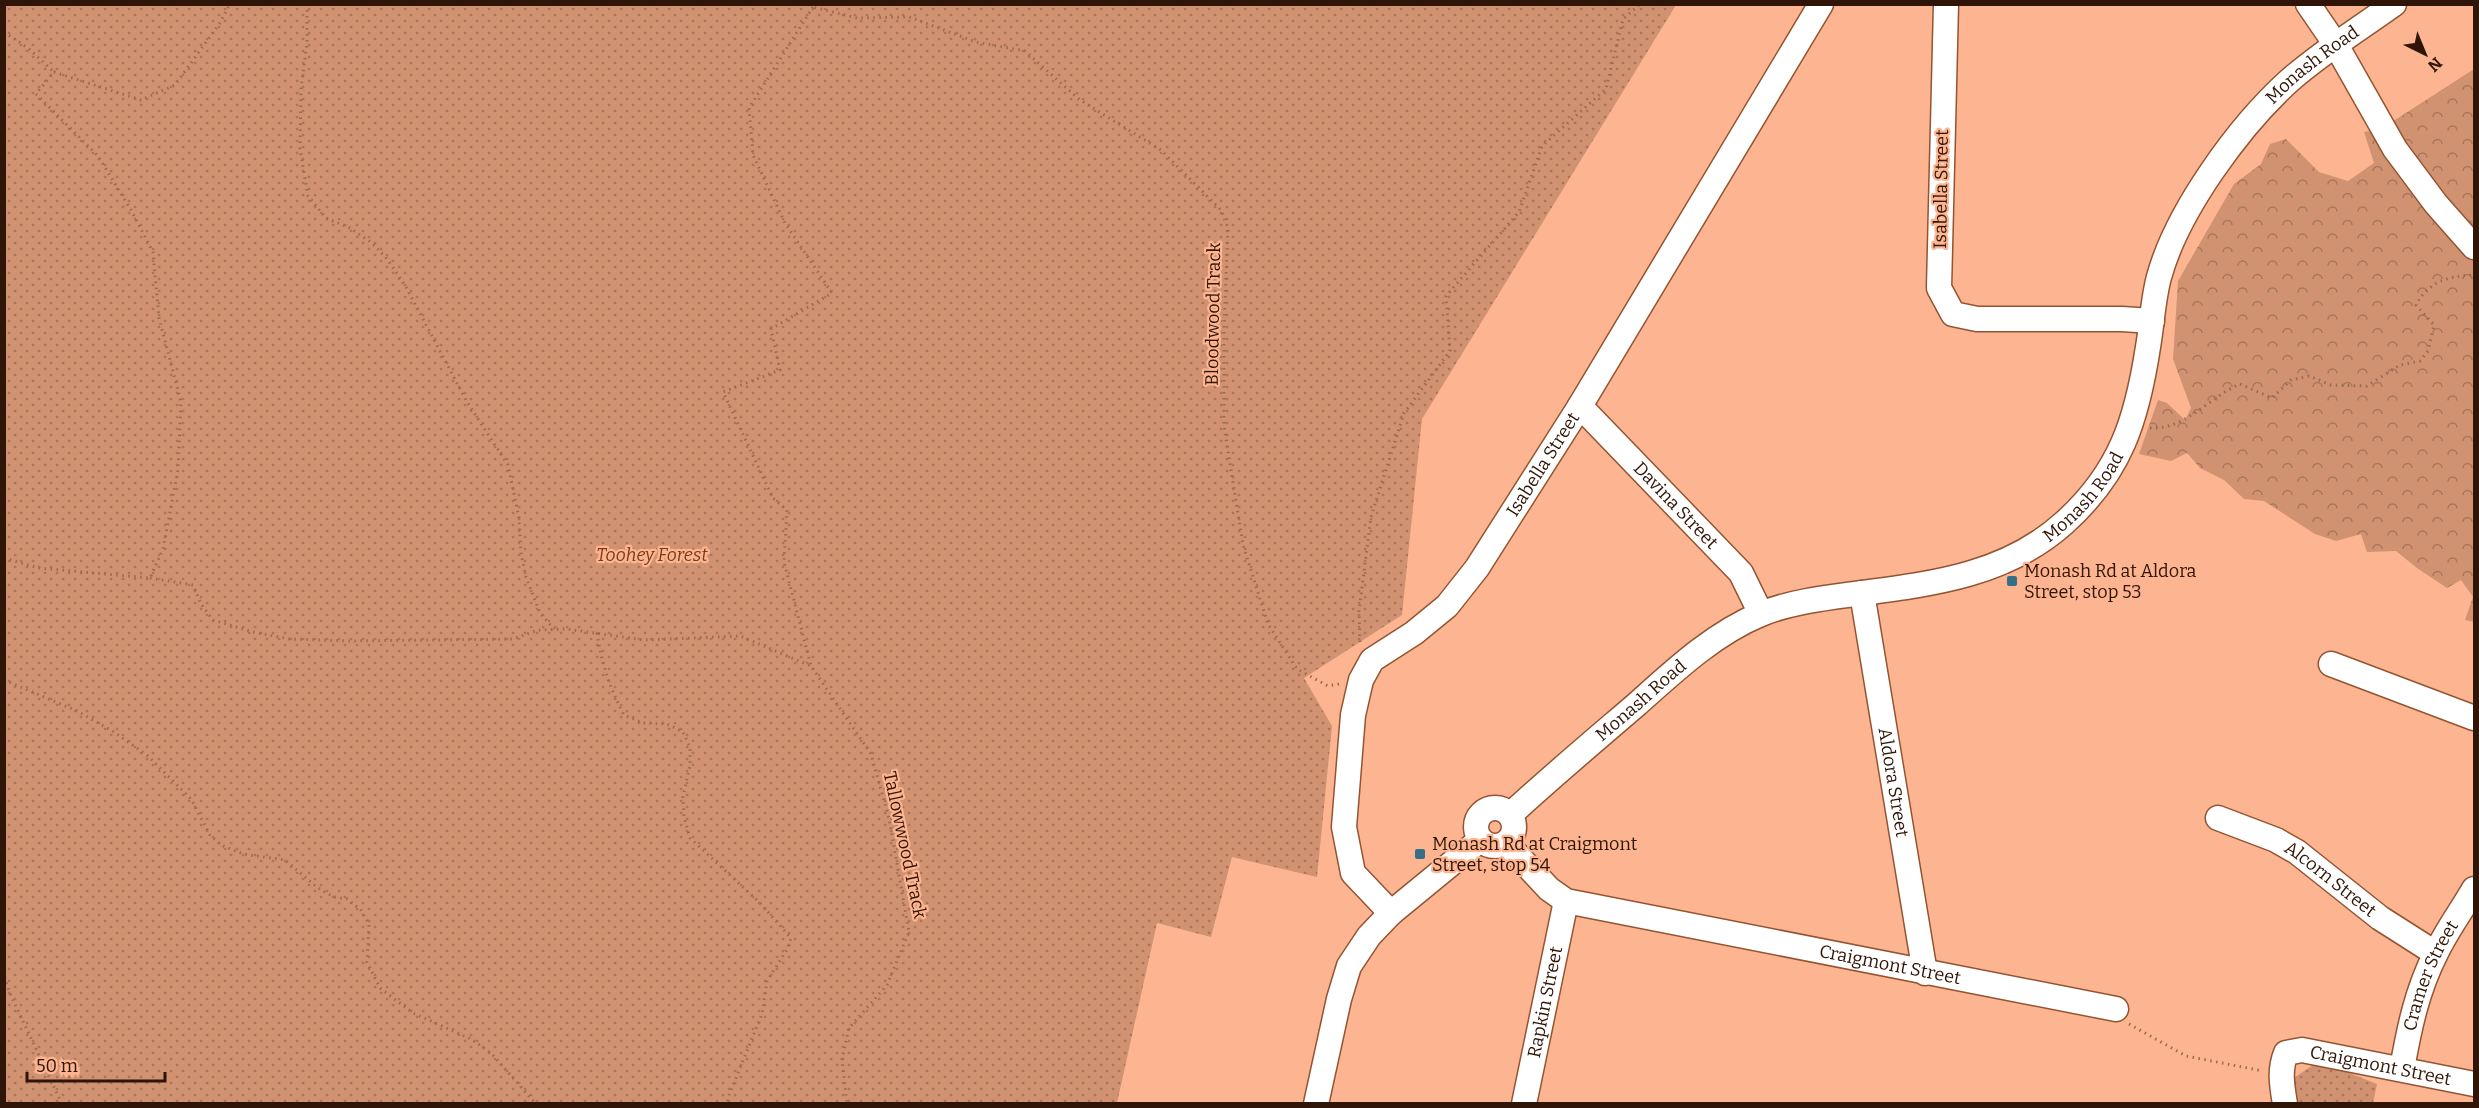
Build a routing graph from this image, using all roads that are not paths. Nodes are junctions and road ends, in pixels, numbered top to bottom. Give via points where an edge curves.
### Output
1 (1821, 4) edge
2 (1946, 4) edge
3 (2308, 4) edge
4 (2394, 4) edge
5 (2336, 45) junction
6 (2475, 247) edge
7 (2152, 321) junction
8 (1580, 406) junction
9 (1862, 593) junction
10 (1761, 614) junction
11 (2331, 664) dead end
12 (2475, 718) edge
13 (1510, 815) junction
14 (2218, 818) dead end
15 (1480, 840) junction
16 (1506, 843) junction
17 (2475, 889) edge
18 (1566, 901) junction
19 (1391, 913) junction
20 (2435, 954) junction
21 (1925, 973) junction
22 (2116, 1009) road end
23 (2403, 1069) junction
24 (2475, 1084) edge
25 (1316, 1104) edge
26 (1524, 1104) edge
27 (2285, 1104) edge

1 - 8 street, Isabella Street
2 - 7 street, Isabella Street via 1939,288 1953,314 1977,319
3 - 5 street
4 - 5 street, Monash Road
5 - 6 street via 2395,149 2436,204
5 - 7 street, Monash Road via 2290,80 2256,115 2199,193 2176,230 2159,278
7 - 9 street, Monash Road via 2143,384 2131,428 2109,471 2065,523 2035,546 1996,567
8 - 10 street, Davina Street via 1741,573
8 - 19 street, Isabella Street via 1477,568 1447,606 1372,660 1361,680 1353,715 1344,827 1353,873
9 - 10 street, Monash Road via 1810,600
9 - 21 street, Aldora Street
10 - 13 street, Monash Road via 1685,662
11 - 12 street
13 - 15 street via 1497,808 1482,812 1475,826
13 - 16 street via 1514,830
14 - 20 street, Alcorn Street via 2297,852 2380,918
15 - 16 street via 1493,847
15 - 19 street
16 - 18 street, Craigmont Street via 1549,889
17 - 20 street, Cramer Street
18 - 21 street, Craigmont Street
18 - 26 street, Rapkin Street
19 - 25 street via 1349,966
20 - 23 street, Cramer Street via 2412,1016
21 - 22 street, Craigmont Street
23 - 24 street, Craigmont Street
23 - 27 street, Craigmont Street via 2314,1051 2284,1064

